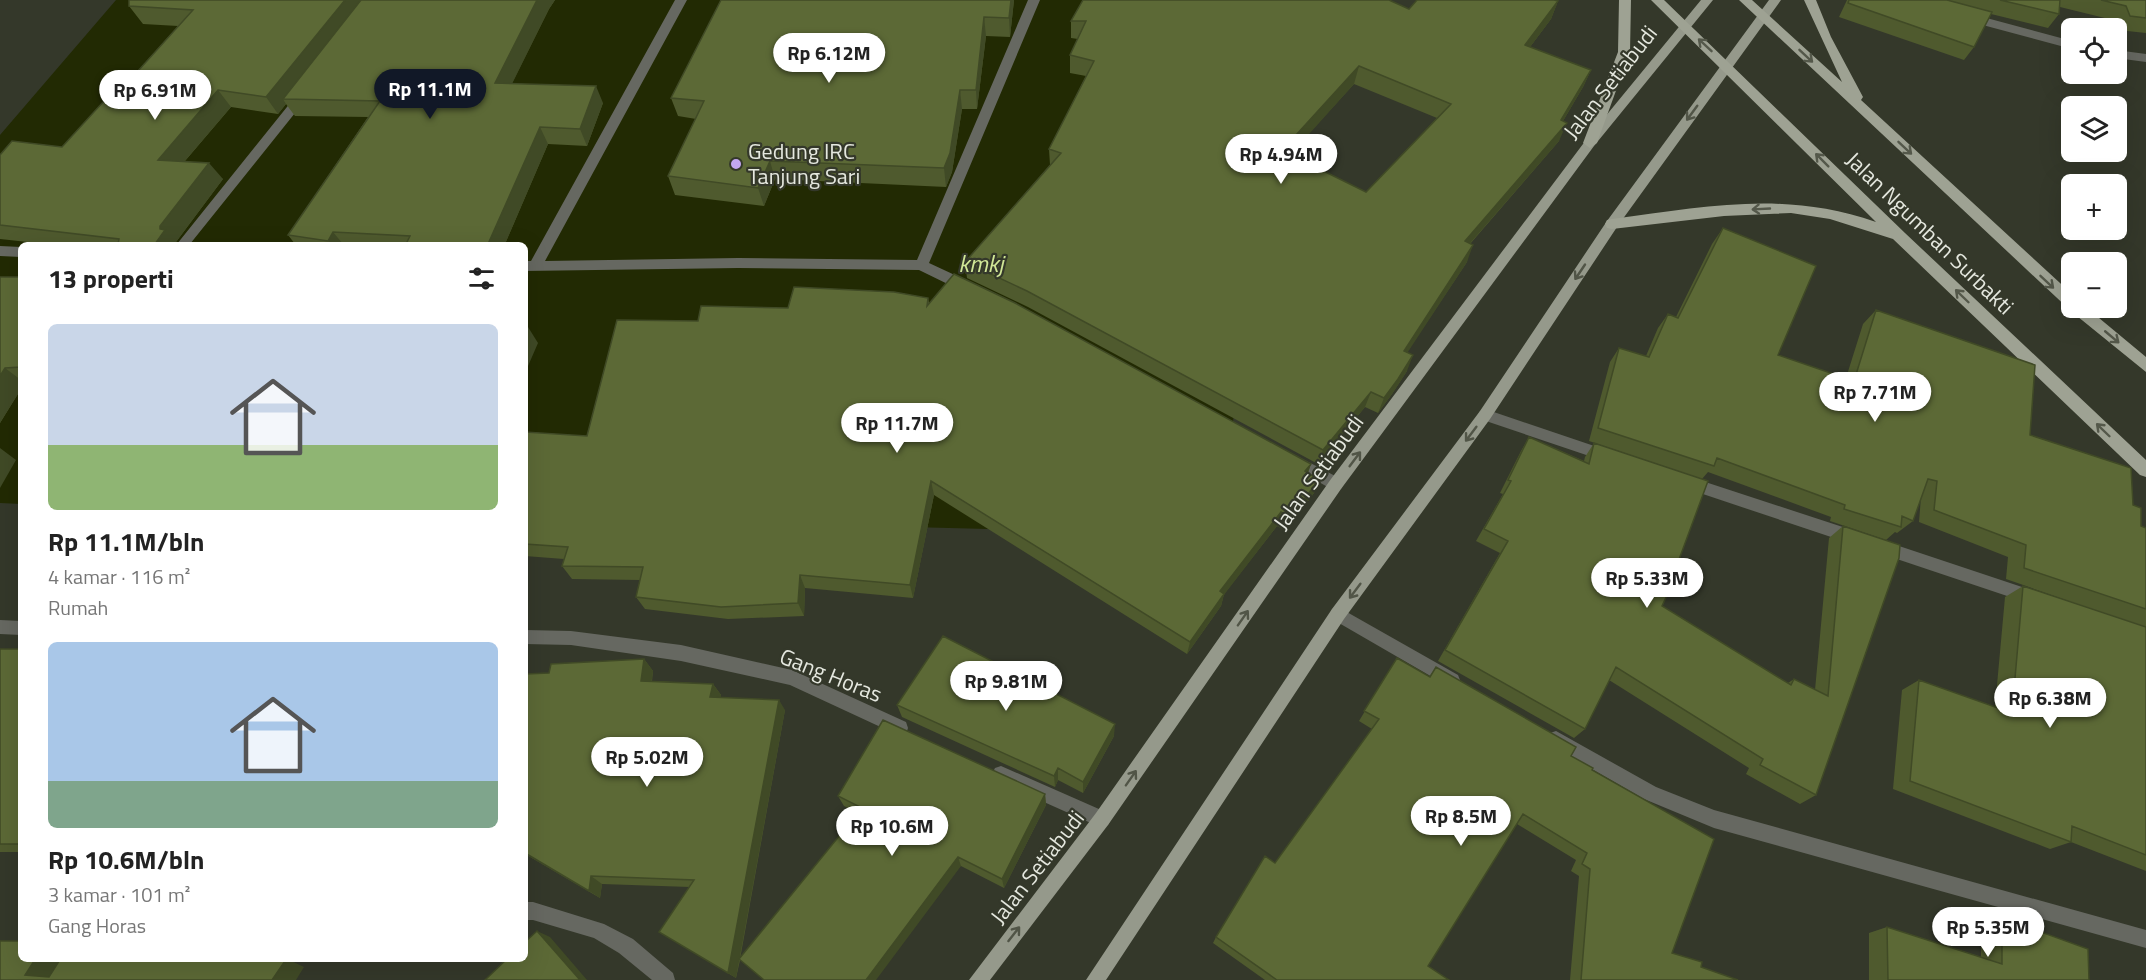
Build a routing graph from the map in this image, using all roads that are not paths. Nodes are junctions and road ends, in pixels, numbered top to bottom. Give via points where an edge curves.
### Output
1 (681, 0) edge
2 (1034, 0) edge
3 (1625, 0) edge
4 (1657, 0) edge
5 (1707, 0) edge
6 (1745, 0) edge
7 (1775, 0) edge
8 (1810, 0) edge
9 (1957, 14) edge
10 (1763, 16) junction
11 (1684, 26) junction
12 (2061, 42) edge
13 (2127, 55) edge
14 (2146, 58) edge
15 (1726, 65) junction
16 (314, 81) edge
17 (1862, 108) junction
18 (1590, 143) junction
19 (1612, 224) junction
20 (1900, 237) junction
21 (185, 242) edge
22 (0, 251) edge
23 (18, 252) edge
24 (921, 265) junction
25 (530, 266) edge
26 (2061, 293) edge
27 (981, 294) edge
28 (2089, 318) edge
29 (2146, 366) edge
30 (1485, 415) junction
31 (1284, 455) edge
32 (1619, 460) edge
33 (2146, 470) edge
34 (1676, 478) edge
35 (1336, 484) junction
36 (2045, 602) edge
37 (1338, 614) junction
38 (0, 627) edge
39 (18, 628) edge
40 (528, 637) edge
41 (1469, 689) edge
42 (1539, 729) edge
43 (915, 735) edge
44 (987, 768) edge
45 (1102, 819) junction
46 (528, 911) edge
47 (2146, 939) edge
48 (666, 980) edge
49 (978, 980) edge
50 (1095, 980) edge

1 - 25 street
2 - 24 street
3 - 18 highway via 1624,52
4 - 11 highway, Jalan Ngumban Surbakti
5 - 11 main road, Jalan Setiabudi
6 - 10 highway, Jalan Ngumban Surbakti
7 - 10 main road
8 - 17 highway
9 - 12 street
10 - 15 main road
10 -> 17 highway, Jalan Ngumban Surbakti
15 -> 11 highway, Jalan Ngumban Surbakti
11 - 18 main road, Jalan Setiabudi
13 - 14 street
15 -> 19 main road
20 -> 15 highway, Jalan Ngumban Surbakti
16 - 21 street
17 -> 26 highway, Jalan Ngumban Surbakti
35 -> 18 main road, Jalan Setiabudi
20 -> 19 highway via 1829,214 1792,208
19 -> 30 main road
33 -> 20 highway, Jalan Ngumban Surbakti
22 - 23 street
24 - 25 street
24 - 27 street
28 -> 29 highway
30 - 32 street
30 -> 37 main road
31 - 35 street
34 - 36 street
45 -> 35 main road, Jalan Setiabudi
37 - 41 street
37 - 50 main road
38 - 39 street
40 - 43 street, Gang Horas via 571,638 681,653 792,678
42 - 47 street via 1650,793 1714,819
44 - 45 street
49 -> 45 main road, Jalan Setiabudi
46 - 48 street via 598,930 626,946

